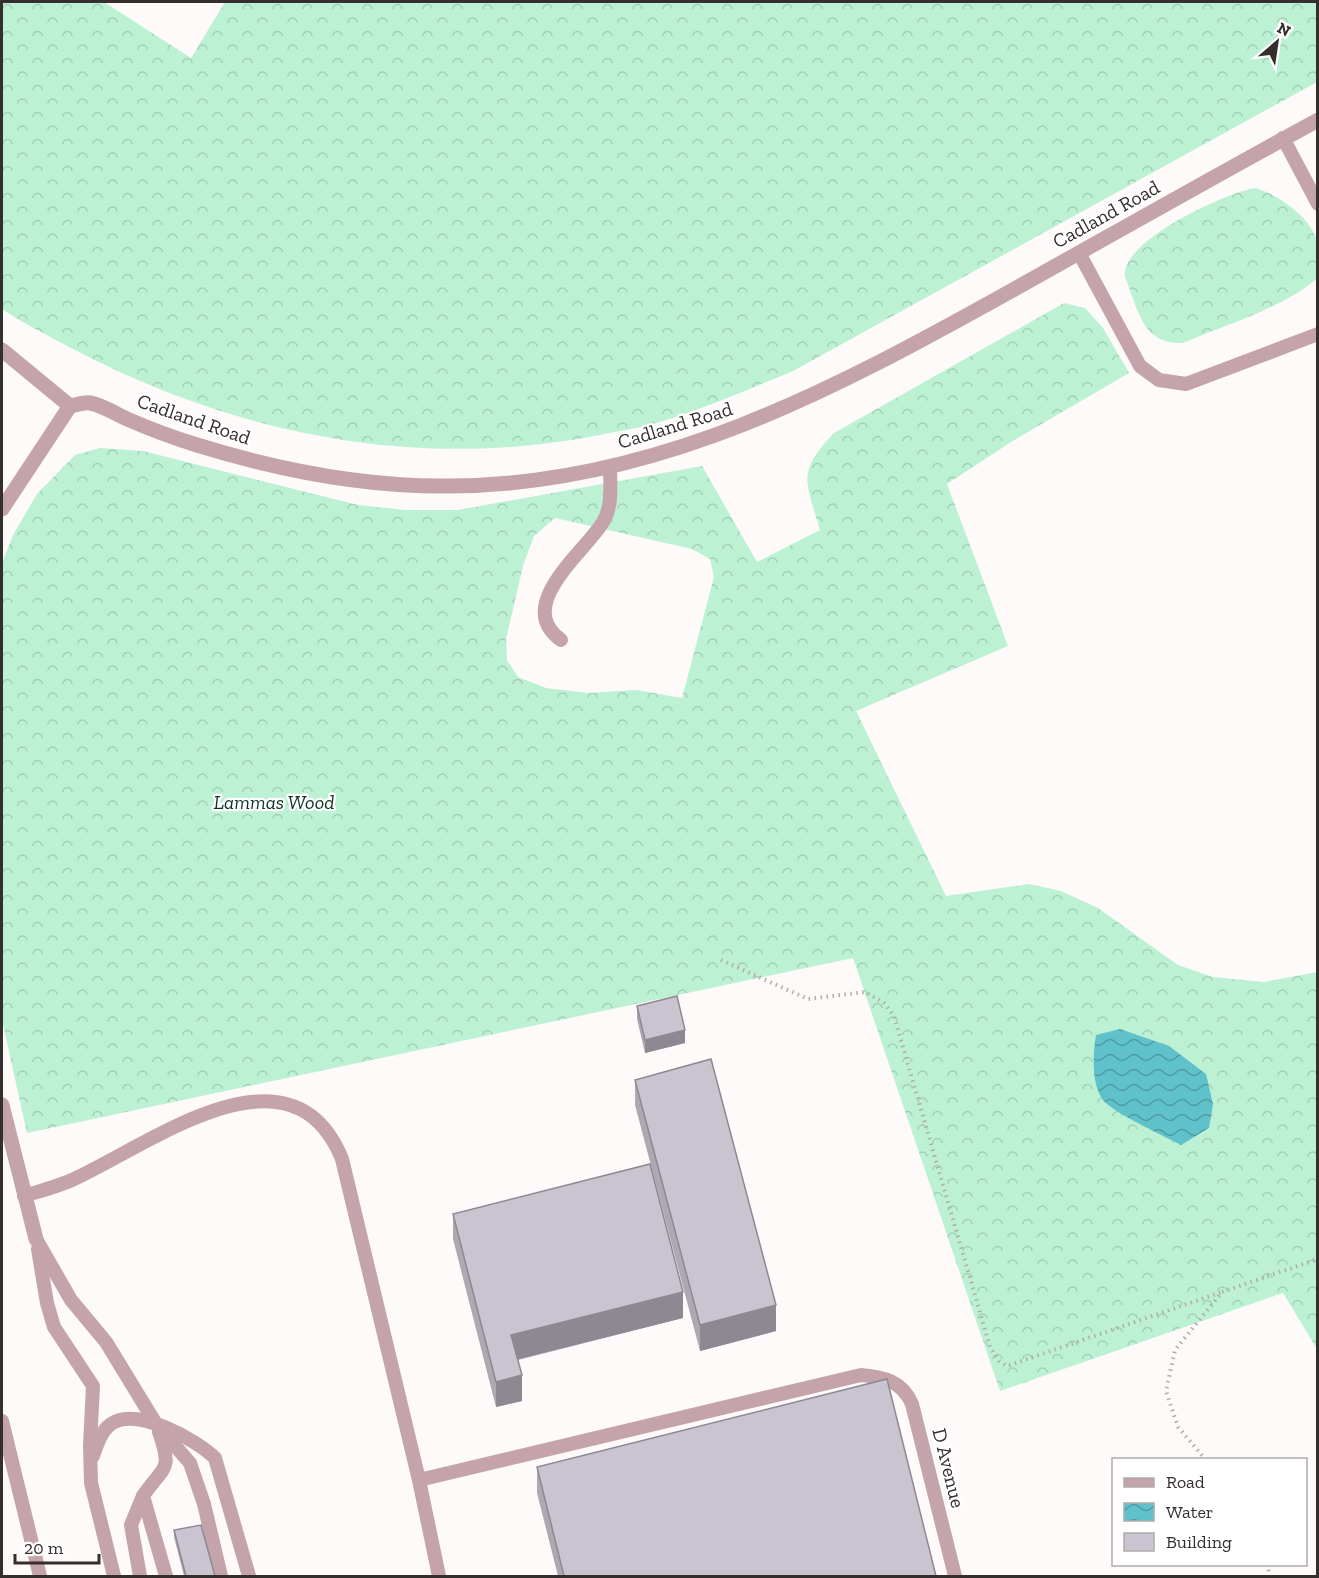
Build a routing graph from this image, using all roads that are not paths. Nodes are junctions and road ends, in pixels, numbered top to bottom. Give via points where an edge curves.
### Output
1 (1317, 120) edge
2 (1283, 138) junction
3 (1317, 204) edge
4 (1079, 253) junction
5 (1317, 334) edge
6 (2, 350) edge
7 (70, 406) junction
8 (610, 467) junction
9 (2, 508) edge
10 (561, 640) dead end
11 (2, 1105) edge
12 (24, 1196) junction
13 (36, 1239) junction
14 (2, 1421) edge
15 (156, 1424) junction
16 (90, 1469) junction
17 (419, 1480) junction
18 (143, 1496) junction
19 (40, 1576) edge
20 (114, 1576) edge
21 (140, 1576) edge
22 (166, 1576) edge
23 (222, 1576) edge
24 (249, 1576) edge
25 (439, 1576) edge
26 (956, 1576) edge

1 - 2 street, Cadland Road
2 - 3 lane
2 - 4 street, Cadland Road
4 - 5 lane via 1140,366 1159,380 1186,384
4 - 8 street, Cadland Road via 801,403 687,446
6 - 7 street
7 - 8 street, Cadland Road via 89,403 196,445 260,463 386,484 491,485
7 - 9 street
8 - 10 lane via 610,499 603,522 561,572 549,596 546,623
11 - 12 street
12 - 13 street
12 - 17 lane via 71,1180 148,1138 219,1110 279,1102 310,1112 334,1140 342,1159
13 - 15 lane via 71,1300 106,1342
13 - 16 lane via 54,1327 93,1386
14 - 19 lane
15 - 16 lane via 137,1418 110,1424 99,1440
15 - 18 lane via 167,1456 163,1472
15 - 23 lane via 190,1463
15 - 24 lane via 202,1445 215,1458
16 - 20 lane
17 - 25 lane
17 - 26 lane, D Avenue via 861,1374 887,1378 900,1386 912,1404
18 - 21 lane via 131,1525
18 - 22 lane

